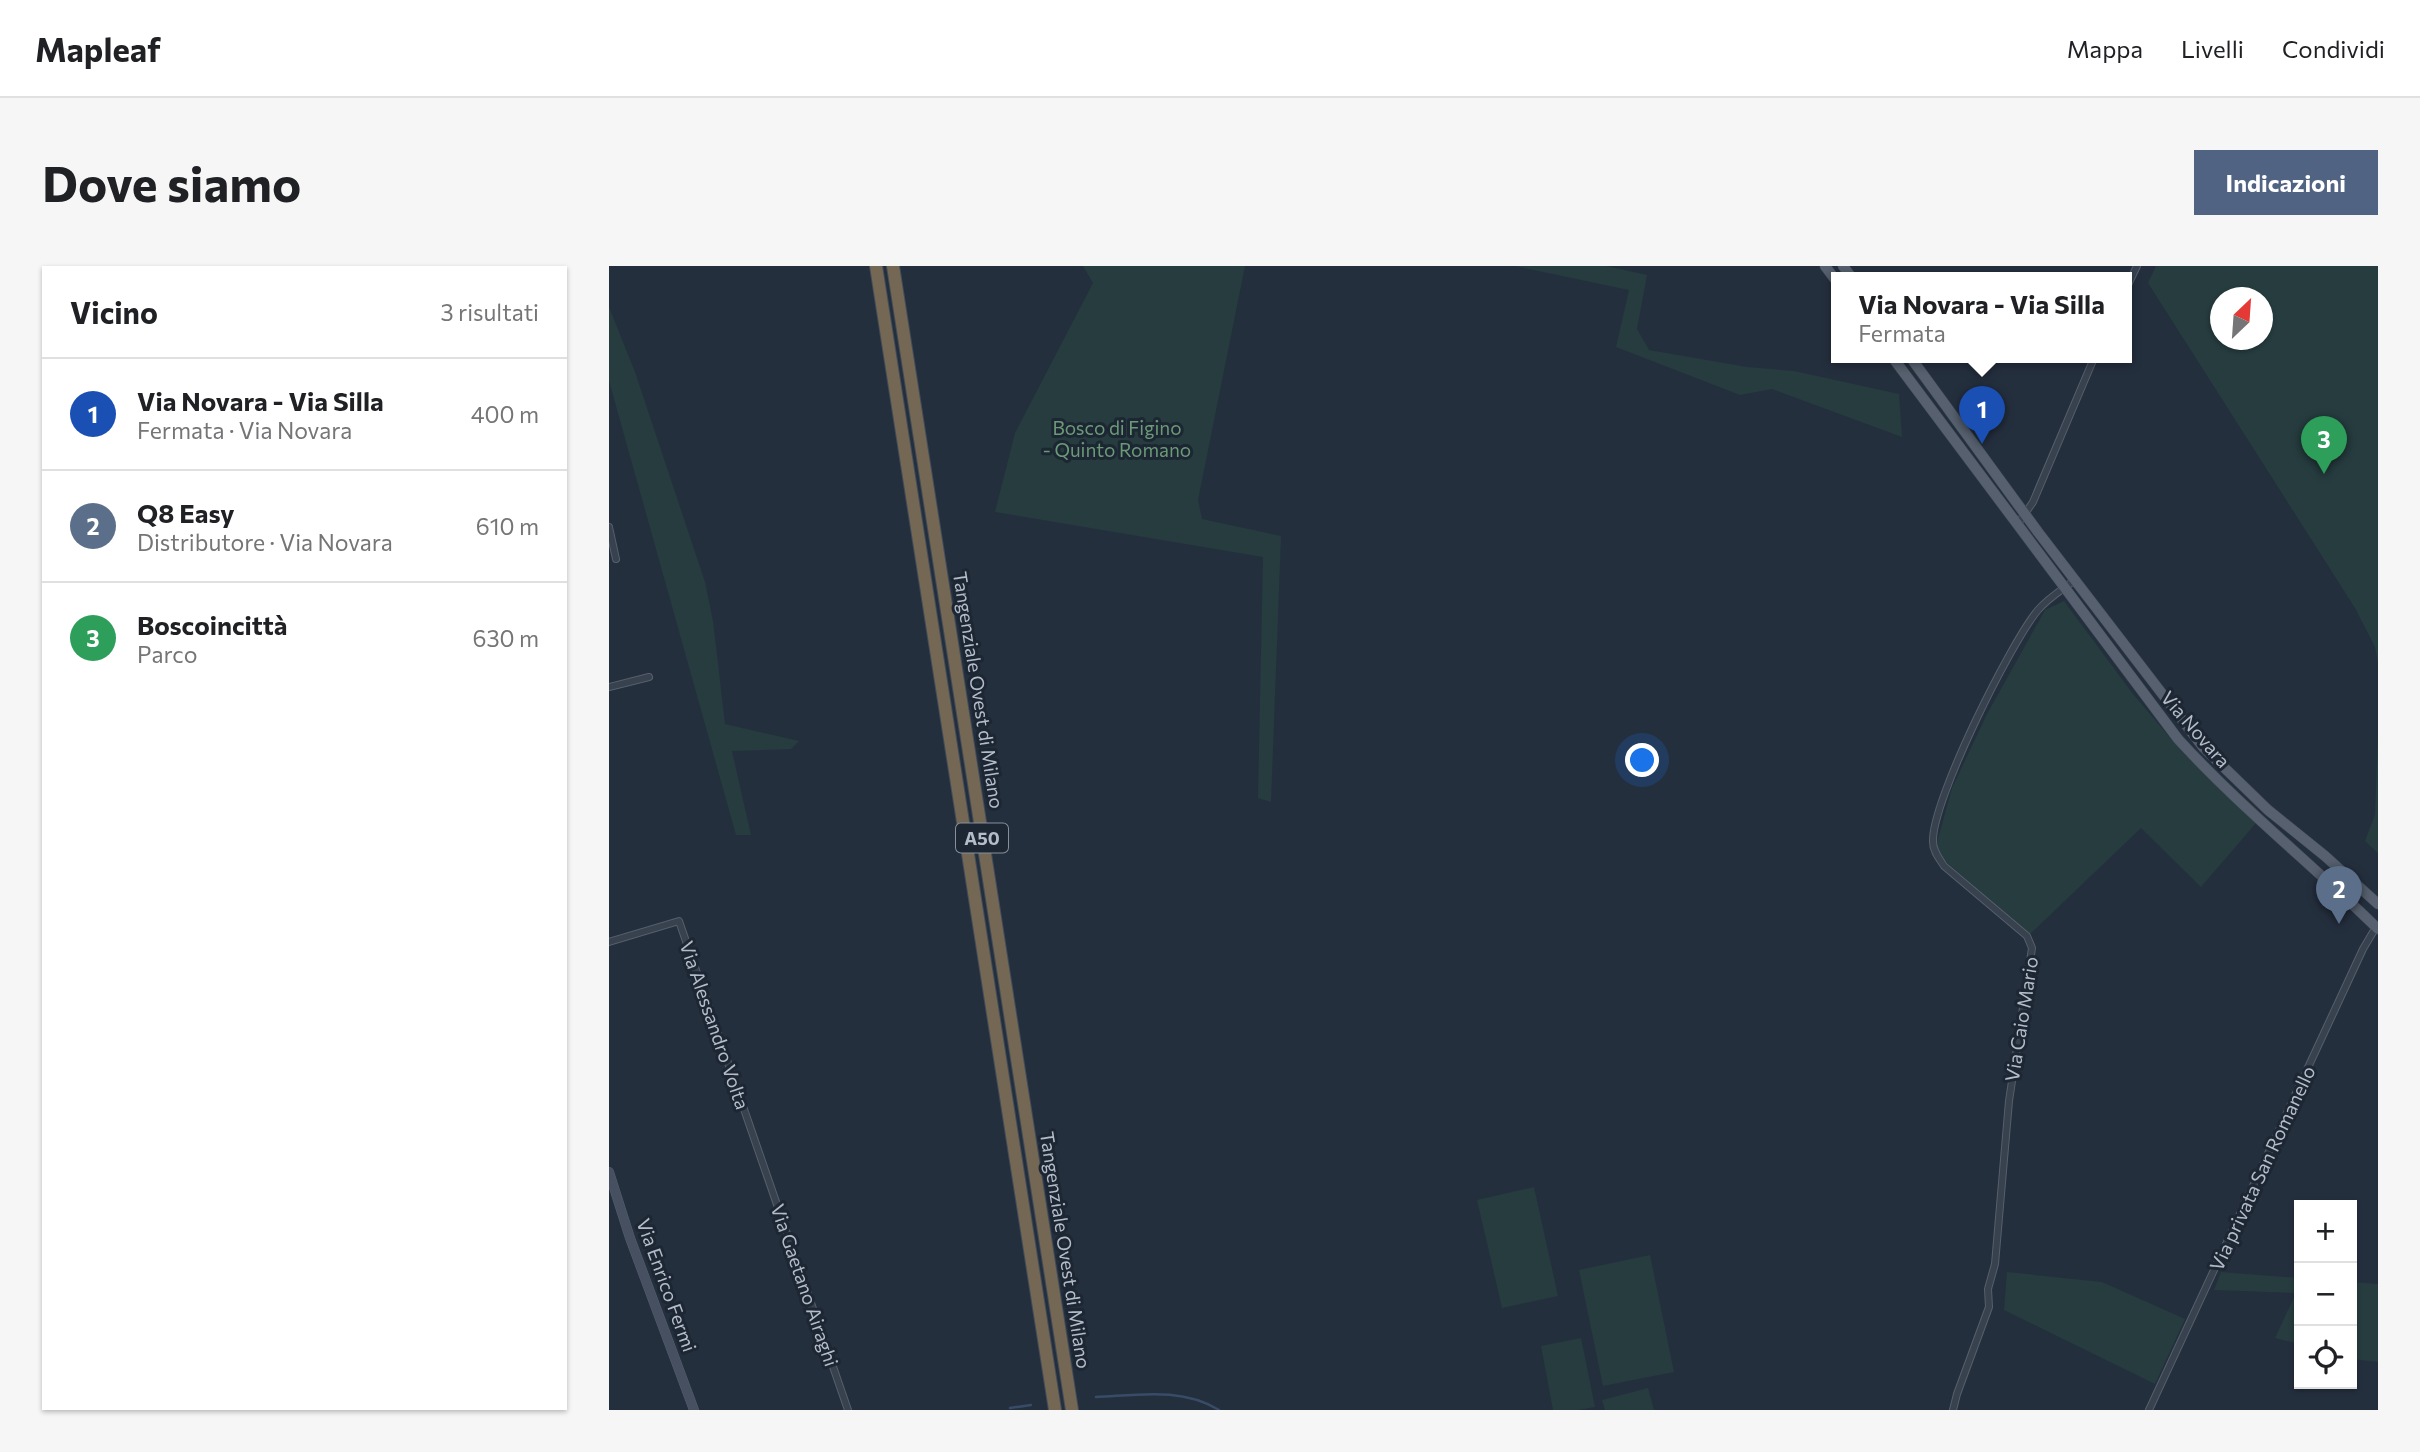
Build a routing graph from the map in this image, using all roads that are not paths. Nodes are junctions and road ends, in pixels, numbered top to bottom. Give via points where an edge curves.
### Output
1 (876, 266) edge
2 (893, 266) edge
3 (1897, 363) edge
4 (1915, 363) edge
5 (2093, 363) edge
6 (2025, 513) junction
7 (2017, 525) junction
8 (609, 527) edge
9 (616, 559) dead end
10 (2075, 580) junction
11 (2064, 589) junction
12 (649, 677) dead end
13 (609, 687) edge
14 (2378, 904) edge
15 (2377, 927) edge
16 (609, 942) edge
17 (761, 1160) joint
18 (609, 1172) edge
19 (694, 1410) edge
20 (848, 1410) edge
21 (1055, 1410) edge
22 (1072, 1410) edge
23 (1954, 1410) edge
24 (2149, 1410) edge

1 - 21 highway, Tangenziale Ovest di Milano / A50
2 - 22 highway, Tangenziale Ovest di Milano / A50
3 - 7 main road, Via Novara
4 - 6 main road, Via Novara
5 - 6 street
6 - 7 street
6 - 10 main road, Via Novara
7 - 11 main road, Via Novara
8 - 9 street
10 - 11 street, Via Caio Mario
10 - 14 main road, Via Novara via 2210,756
11 - 15 main road, Via Novara via 2198,761
11 - 23 street, Via Caio Mario via 2039,609 2015,643 1944,793 1935,822 1935,851 1944,866 2027,936 2032,948 2009,1101 1989,1307
12 - 13 street
15 - 24 street, Via privata San Romanello
16 - 17 street, Via Alessandro Volta via 680,921
17 - 20 street, Via Gaetano Airaghi
18 - 19 street, Via Enrico Fermi

